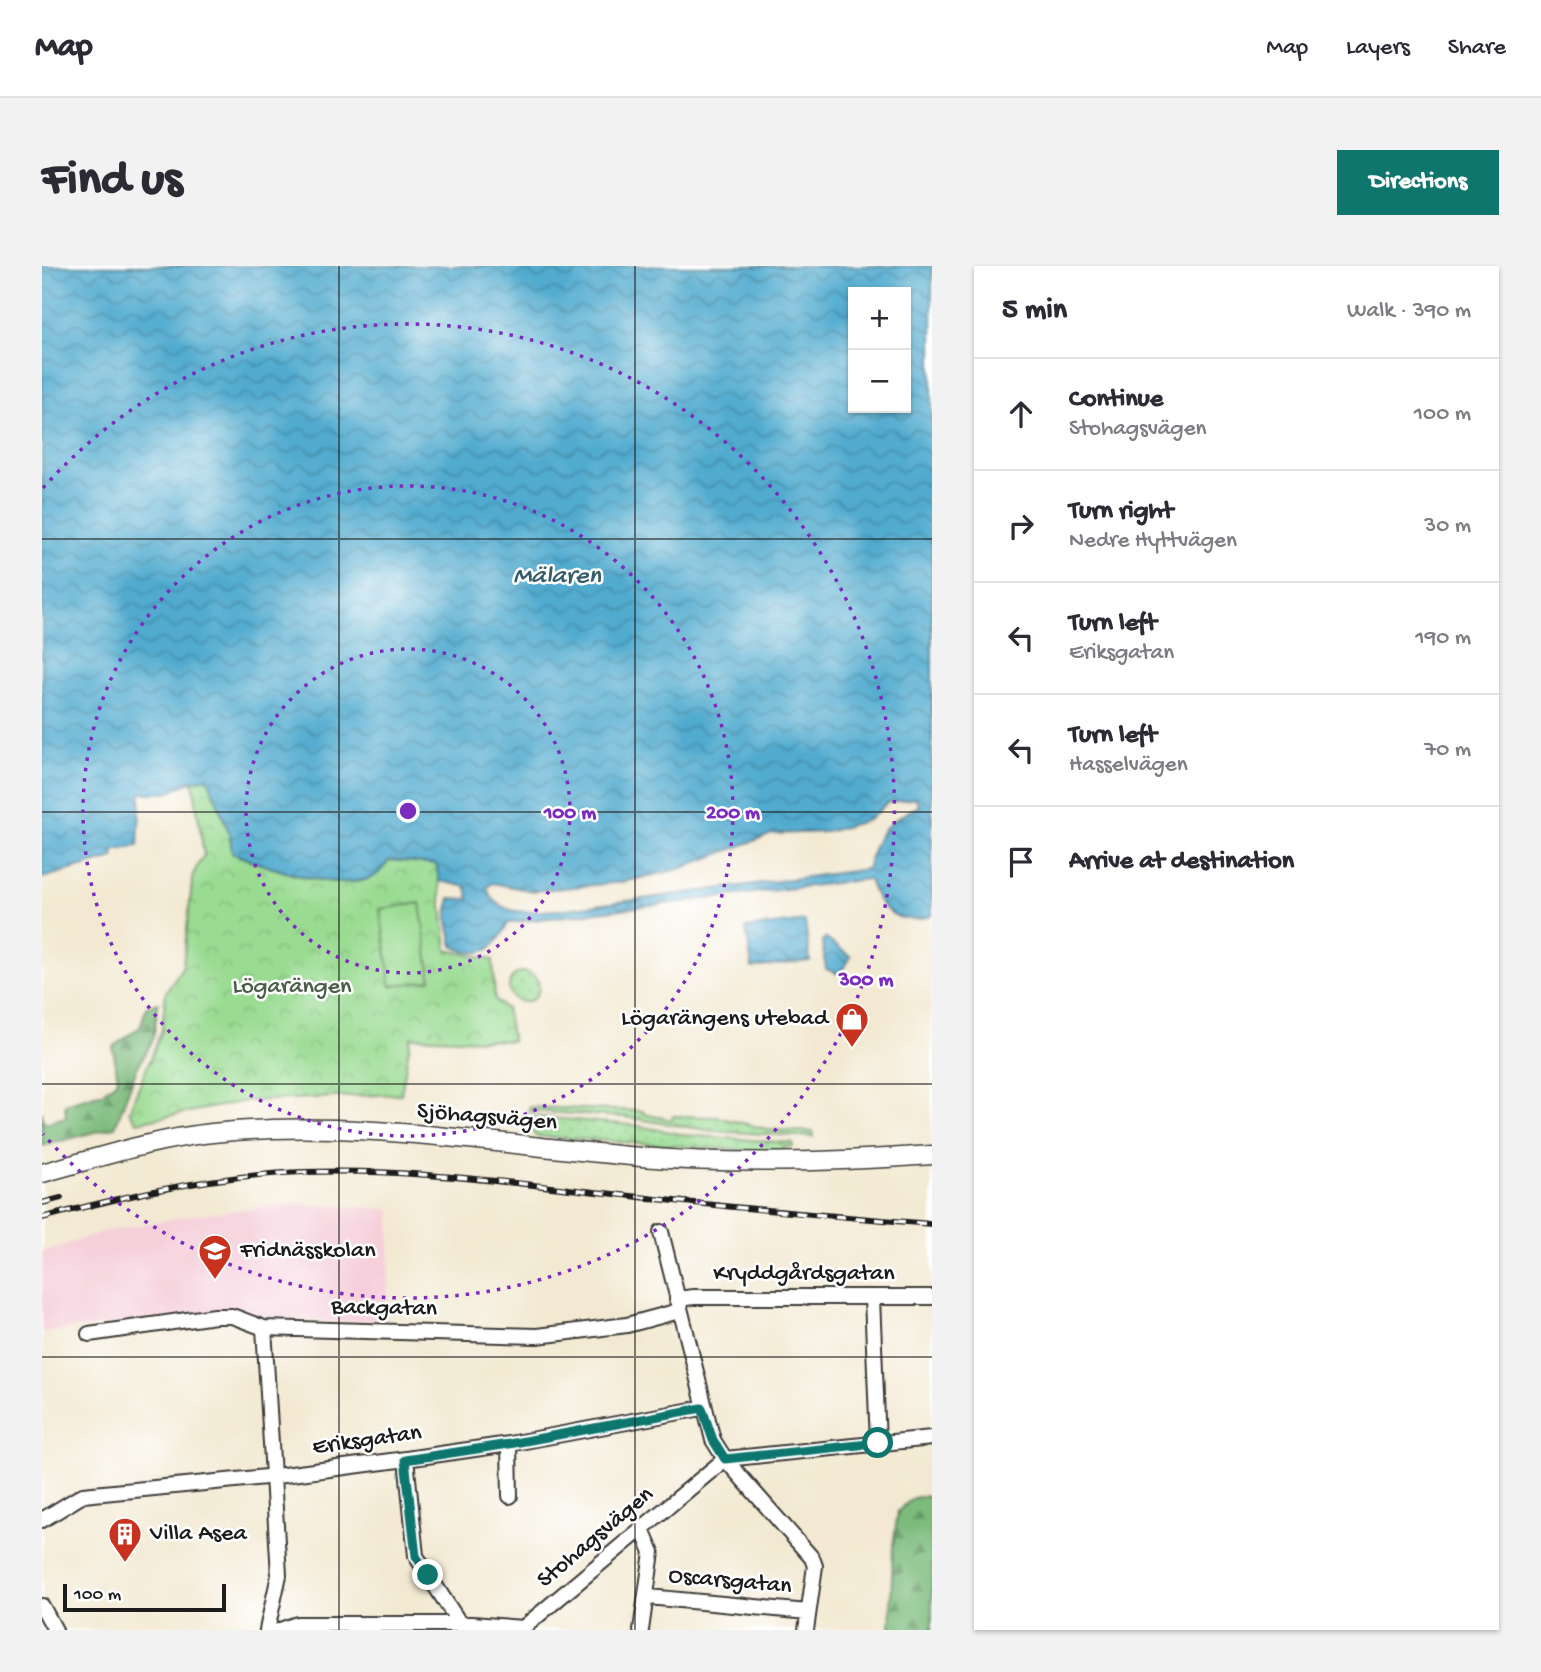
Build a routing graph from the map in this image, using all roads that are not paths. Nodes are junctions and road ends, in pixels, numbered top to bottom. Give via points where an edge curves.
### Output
1 (932, 1155) edge
2 (42, 1173) edge
3 (661, 1233) dead end
4 (932, 1297) edge
5 (872, 1298) junction
6 (678, 1305) junction
7 (264, 1328) junction
8 (89, 1334) dead end
9 (702, 1408) junction
10 (932, 1438) edge
11 (878, 1443) junction
12 (509, 1444) junction
13 (725, 1459) junction
14 (405, 1460) junction
15 (276, 1476) junction
16 (510, 1496) dead end
17 (42, 1520) edge
18 (642, 1529) junction
19 (648, 1597) junction
20 (42, 1606) edge
21 (808, 1612) junction
22 (460, 1624) junction
23 (523, 1629) edge
24 (55, 1630) edge
25 (267, 1630) edge
26 (280, 1630) edge
27 (641, 1630) edge
28 (806, 1630) edge

1 - 2 main road, Sjöhagsvägen via 772,1163 643,1157 381,1133 277,1130 167,1139
3 - 6 street
4 - 5 street, Kryddgårdsgatan
5 - 6 street, Kryddgårdsgatan via 694,1297
5 - 11 street
6 - 7 street, Backgatan via 627,1325 537,1336
6 - 9 street
7 - 8 street, Backgatan via 232,1316 215,1316
7 - 15 street
9 - 12 street, Eriksgatan
9 - 13 street
10 - 11 street
11 - 13 street
12 - 14 street, Eriksgatan
12 - 16 street
13 - 18 street, Stohagsvägen
13 - 21 street via 812,1558 815,1574
14 - 15 street, Eriksgatan
14 - 22 street via 416,1556
15 - 17 street, Eriksgatan via 83,1495
15 - 25 street via 279,1575
18 - 19 street via 652,1552
18 - 23 street, Stohagsvägen
19 - 21 street, Oscarsgatan
19 - 27 street
20 - 24 street
21 - 28 street
22 - 23 street, Stohagsvägen
22 - 26 street, Stohagsvägen via 297,1625

